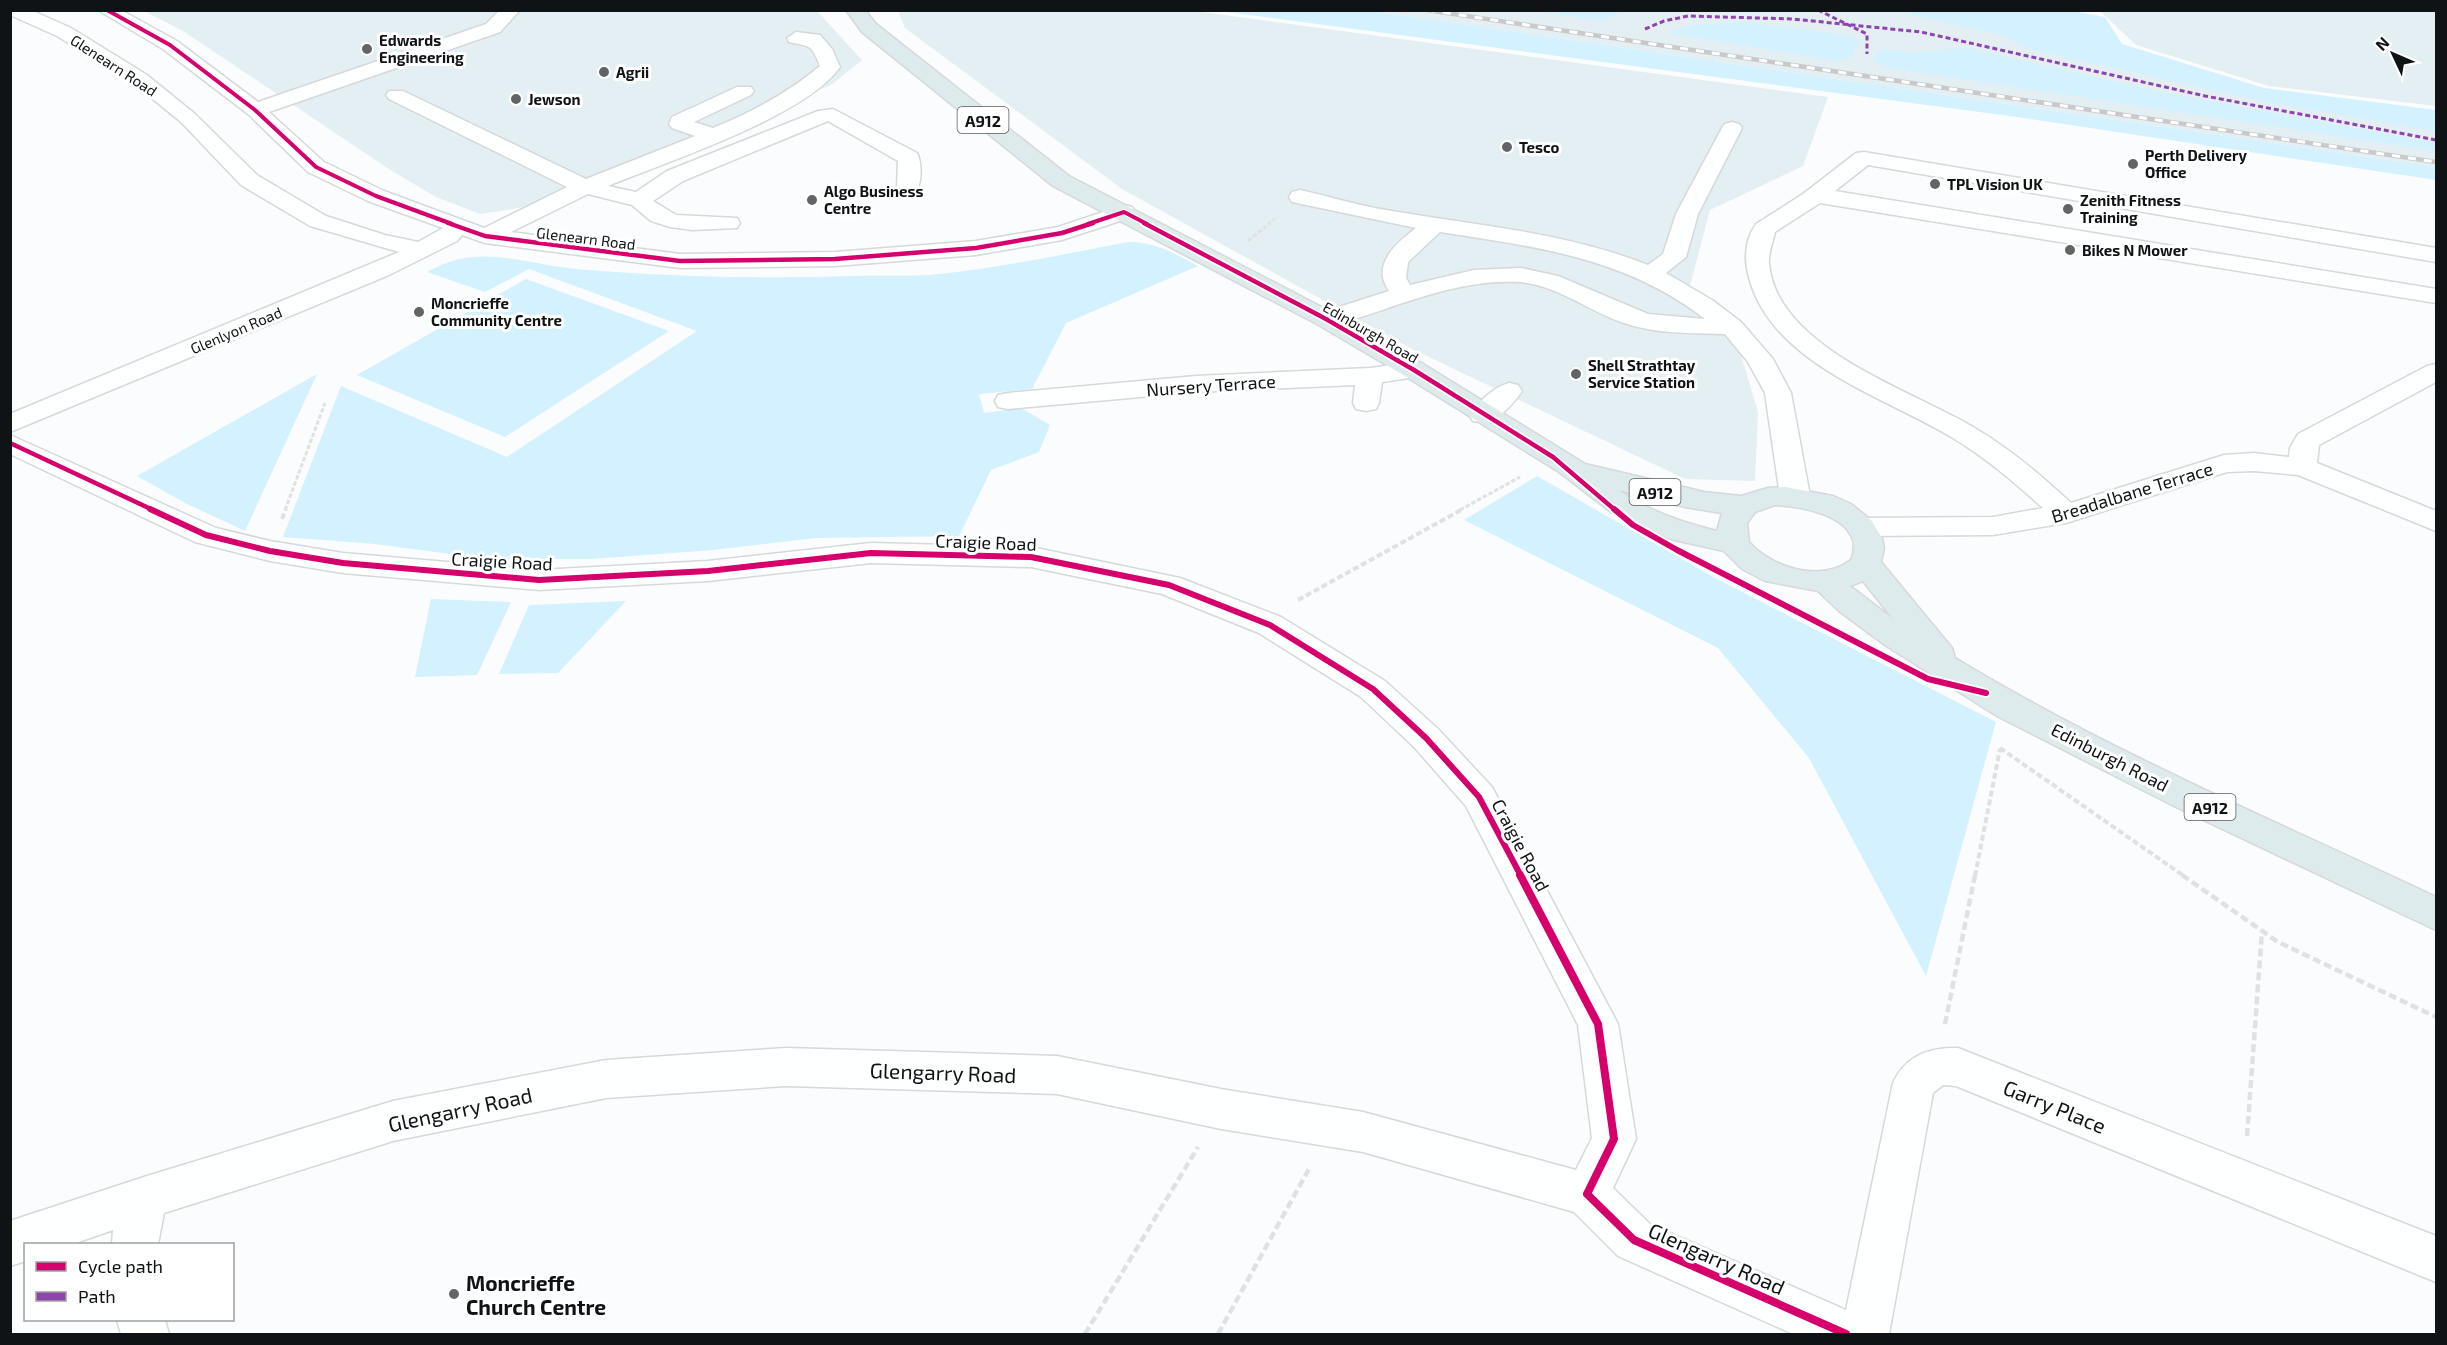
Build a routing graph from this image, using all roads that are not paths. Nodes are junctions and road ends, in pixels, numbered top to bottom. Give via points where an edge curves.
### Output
1 (15, 10) edge
2 (511, 10) edge
3 (855, 10) edge
4 (117, 12) edge
5 (36, 21) junction
6 (10, 29) edge
7 (796, 38) dead end
8 (744, 91) dead end
9 (396, 95) dead end
10 (255, 110) junction
11 (1732, 128) dead end
12 (712, 135) junction
13 (585, 187) junction
14 (908, 187) dead end
15 (1815, 195) junction
16 (1300, 197) road end
17 (640, 200) junction
18 (1124, 212) junction
19 (729, 223) dead end
20 (1434, 225) junction
21 (457, 227) junction
22 (485, 236) junction
23 (422, 250) junction
24 (2436, 255) edge
25 (1650, 274) junction
26 (1405, 295) junction
27 (2436, 296) edge
28 (1326, 320) junction
29 (1732, 327) junction
30 (1414, 370) junction
31 (2436, 372) edge
32 (1370, 376) junction
33 (1509, 391) dead end
34 (1008, 400) dead end
35 (1366, 403) dead end
36 (1483, 415) junction
37 (10, 424) edge
38 (10, 443) edge
39 (1561, 461) junction
40 (2303, 467) junction
41 (1795, 496) junction
42 (1744, 505) junction
43 (2066, 514) junction
44 (2436, 522) edge
45 (1861, 527) junction
46 (1734, 544) junction
47 (1866, 564) junction
48 (1827, 581) junction
49 (1950, 669) junction
50 (2436, 914) edge
51 (1587, 1194) junction
52 (147, 1197) junction
53 (135, 1243) edge
54 (10, 1244) edge
55 (2436, 1259) edge
56 (1846, 1335) edge
57 (1865, 1335) edge

1 - 5 street, Glenearn Road
2 - 10 street via 493,28
3 - 18 main road, Edinburgh Road / A912 via 869,28 1061,181
4 - 10 street, Glenearn Road via 170,45
5 - 6 street
5 - 23 street, Glenearn Road via 64,32 140,79 188,118 249,180 318,221
7 - 12 street via 813,39 823,49 830,67 812,86
8 - 12 street via 679,121
9 - 13 street
10 - 21 street, Glenearn Road via 316,167 376,196
11 - 25 street via 1687,214 1674,257
12 - 13 street
13 - 17 street
13 - 22 street
14 - 17 street via 909,158 833,115 825,115 675,176
15 - 24 street via 1864,147
15 - 27 street
15 - 43 street via 1764,230 1757,264 1766,292 1785,324 1835,364 1962,431 1997,454
16 - 20 street
17 - 19 street via 650,213 667,222
18 - 22 street, Glenearn Road via 1062,233 976,248 835,259 680,261
18 - 28 main road, Edinburgh Road / A912
20 - 25 street via 1551,243 1607,257
20 - 26 street via 1407,247 1395,266 1394,279
21 - 22 street, Glenearn Road
21 - 23 street, Glenlyon Road via 449,236
23 - 37 street, Glenlyon Road
25 - 29 street
26 - 28 street
26 - 29 street via 1480,277 1521,275 1551,282 1648,322
28 - 30 main road, Edinburgh Road / A912
29 - 41 street via 1760,359 1778,393
30 - 32 street, Nursery Terrace
30 - 36 main road, Edinburgh Road / A912
31 - 40 street via 2308,440
32 - 34 street, Nursery Terrace via 1196,384
32 - 35 street
33 - 36 street
36 - 39 main road, Edinburgh Road / A912
38 - 51 street, Craigie Road via 206,535 343,563 539,580 708,571 871,554 1031,557 1169,585 1270,625 1373,689 1426,738 1479,797 1598,1024 1614,1139
39 - 42 main road, Edinburgh Road / A912 via 1652,491 1710,504
39 - 46 main road, Edinburgh Road / A912 via 1621,506 1681,532
40 - 43 street, Breadalbane Terrace via 2254,462 2224,464
40 - 44 street, Breadalbane Terrace
41 - 42 main road via 1775,495
41 - 45 main road via 1837,509
42 - 46 main road via 1734,515
43 - 45 street, Breadalbane Terrace via 1993,526
45 - 47 main road via 1870,543
46 - 48 main road via 1762,566 1782,575
47 - 48 main road via 1843,579
47 - 49 main road, Edinburgh Road / A912
48 - 49 main road, Edinburgh Road / A912 via 1850,604 1896,637
49 - 50 main road, Edinburgh Road / A912 via 2009,706 2191,798
51 - 52 street, Glengarry Road via 1363,1132 1221,1109 1057,1075 786,1067 606,1079 393,1121
51 - 56 street, Glengarry Road via 1634,1240
52 - 53 street
52 - 54 street, Glengarry Road
55 - 57 street, Garry Place via 1958,1067 1936,1066 1914,1083

